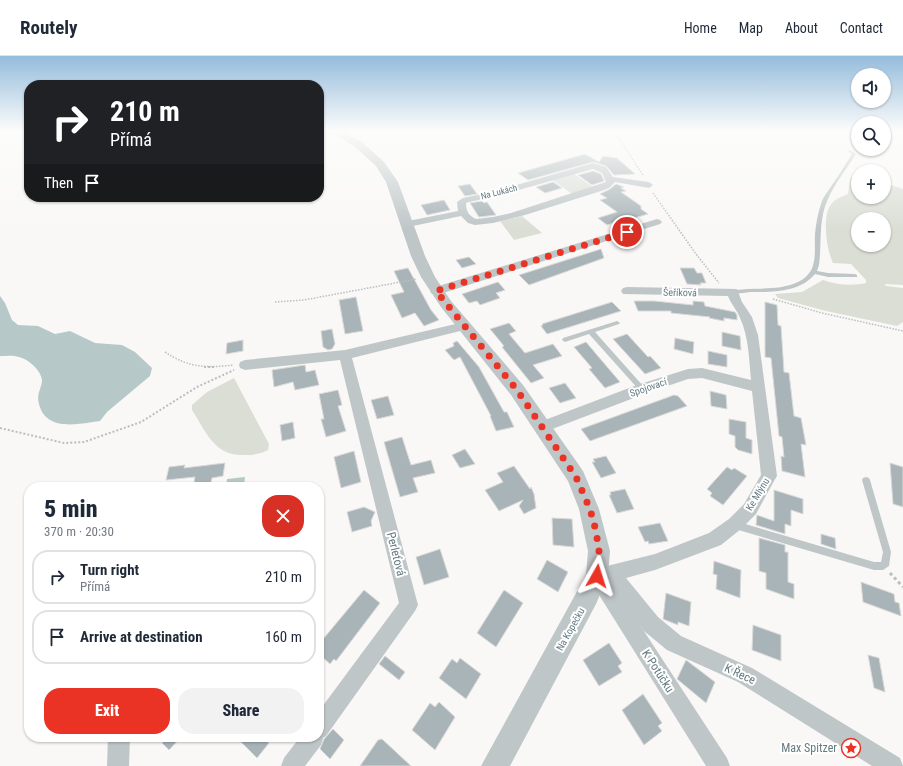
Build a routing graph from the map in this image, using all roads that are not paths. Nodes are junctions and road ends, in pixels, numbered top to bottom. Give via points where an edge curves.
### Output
1 (380, 164) edge
2 (848, 164) edge
3 (610, 179) junction
4 (649, 184) road end
5 (462, 213) junction
6 (657, 222) dead end
7 (408, 224) junction
8 (814, 272) junction
9 (855, 276) dead end
10 (436, 291) junction
11 (627, 291) dead end
12 (735, 292) junction
13 (617, 323) dead end
14 (464, 326) junction
15 (591, 332) junction
16 (565, 340) dead end
17 (345, 355) junction
18 (245, 365) road end
19 (758, 387) junction
20 (642, 389) junction
21 (542, 427) junction
22 (866, 480) dead end
23 (735, 524) junction
24 (597, 576) junction
25 (324, 722) edge
26 (119, 742) edge
27 (309, 742) edge
28 (118, 766) edge
29 (292, 766) edge
30 (495, 766) edge
31 (719, 766) edge
32 (892, 766) edge

1 - 7 street, Na Kopečku via 392,182
2 - 8 lane via 825,200 819,224 817,263
3 - 4 street
3 - 5 street via 611,183 606,186 514,216 477,222 468,220
3 - 5 street, Na Lukách via 605,169 599,166 584,168 466,200 461,205
5 - 7 street
6 - 10 street
7 - 10 street, Na Kopečku via 418,256
8 - 9 lane
8 - 12 lane via 798,285
10 - 14 street, Na Kopečku
11 - 12 street, Šeříková
12 - 19 street, Ke Mlýnu via 736,302 746,317 752,335
13 - 15 lane
14 - 17 street
14 - 21 street, Na Kopečku via 517,390
15 - 16 lane
15 - 20 lane
17 - 18 street
17 - 25 street, Perleťová via 409,605
19 - 20 street, Spojovací via 702,373 688,374
19 - 23 street, Ke Mlýnu via 769,476 750,509
20 - 21 street, Spojovací
21 - 24 street, Na Kopečku via 576,477 590,509 599,551
22 - 23 lane via 887,552 886,563 883,566 874,566
23 - 24 street, Ke Mlýnu via 715,538 655,562
24 - 30 street, Na Kopečku
24 - 31 street, K Potůčku
24 - 32 street, K Řece via 620,584 651,624 674,643 745,675
26 - 28 street
27 - 29 street

